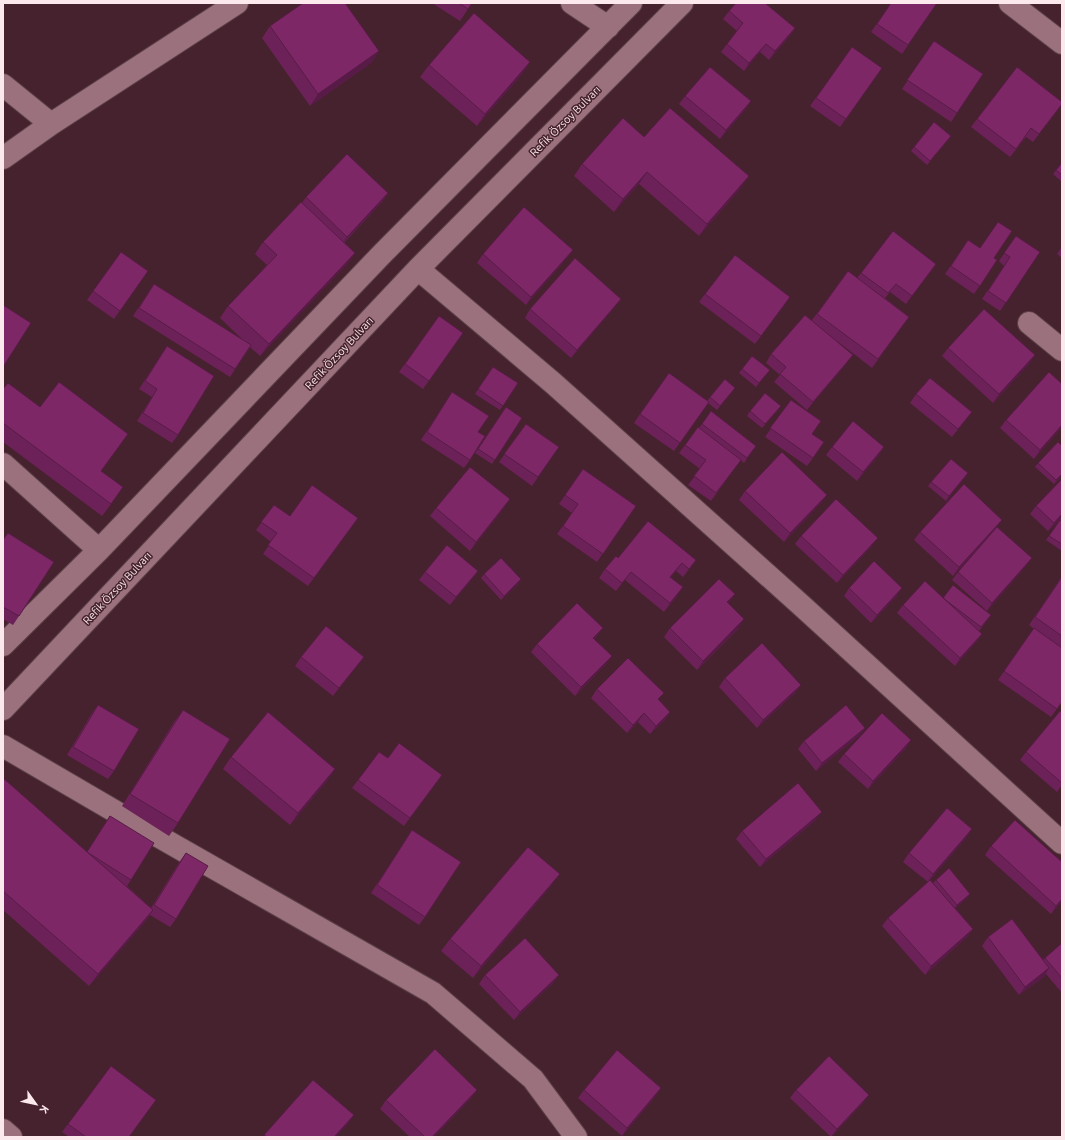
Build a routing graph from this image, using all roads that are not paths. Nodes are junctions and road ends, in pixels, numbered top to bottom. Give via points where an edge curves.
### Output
1 (237, 3) edge
2 (572, 3) edge
3 (631, 3) edge
4 (682, 3) edge
5 (1010, 3) edge
6 (608, 27) junction
7 (1062, 43) edge
8 (3, 84) edge
9 (51, 124) junction
10 (3, 158) edge
11 (418, 269) junction
12 (1029, 323) dead end
13 (1062, 350) edge
14 (3, 464) edge
15 (99, 550) junction
16 (3, 644) edge
17 (3, 709) edge
18 (3, 746) edge
19 (1062, 843) edge
20 (3, 1130) edge
21 (11, 1137) edge
22 (576, 1137) edge

1 - 9 street
2 - 6 street
3 - 6 street
4 - 11 street, Refik Özsoy Bulvarı
5 - 7 street
6 - 15 street via 383,253
8 - 9 street
9 - 10 street
11 - 17 street, Refik Özsoy Bulvarı
11 - 19 street via 553,383
12 - 13 street
14 - 15 street
15 - 16 street
18 - 22 street via 433,992 533,1079
20 - 21 street

